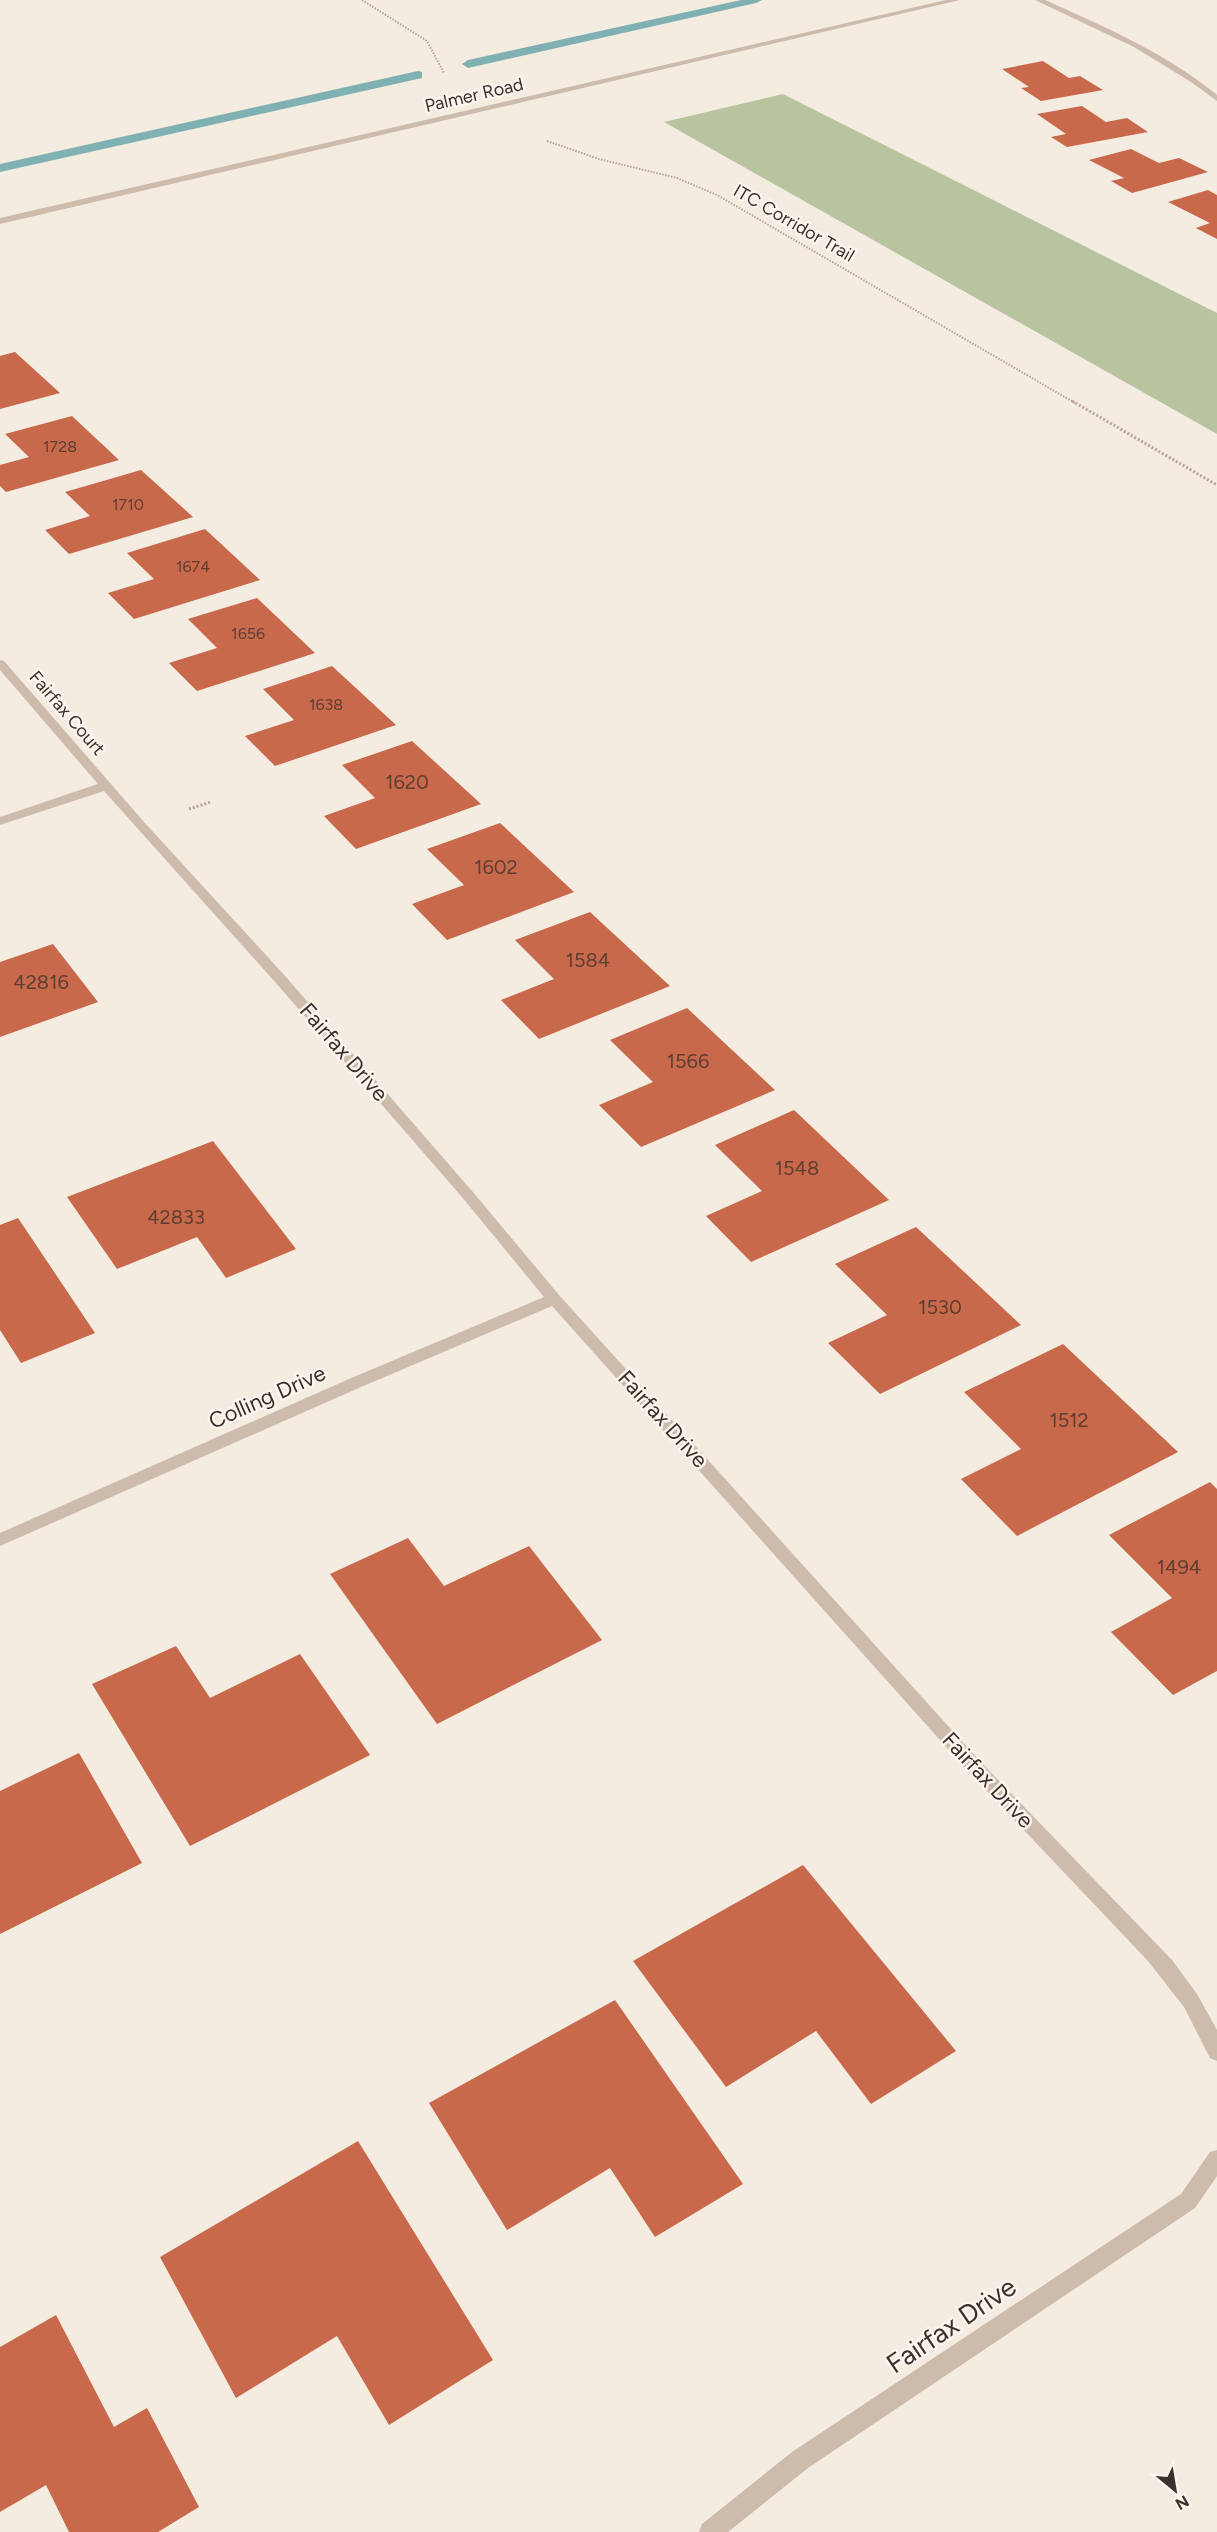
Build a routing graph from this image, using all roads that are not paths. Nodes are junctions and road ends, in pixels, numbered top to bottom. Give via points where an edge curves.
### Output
1 (956, 0) edge
2 (1039, 0) edge
3 (1217, 99) edge
4 (0, 221) edge
5 (0, 663) edge
6 (106, 786) junction
7 (0, 821) edge
8 (554, 1299) junction
9 (0, 1540) edge
10 (1217, 2052) edge
11 (1217, 2159) edge
12 (710, 2532) edge

1 - 4 street, Palmer Road
2 - 3 street via 1137,45
5 - 6 street, Fairfax Court
6 - 7 street
6 - 8 street, Fairfax Drive via 281,980
8 - 9 street, Colling Drive
8 - 10 street, Fairfax Drive via 971,1763 1179,1982 1206,2023
11 - 12 street, Fairfax Drive via 1188,2201 800,2460

